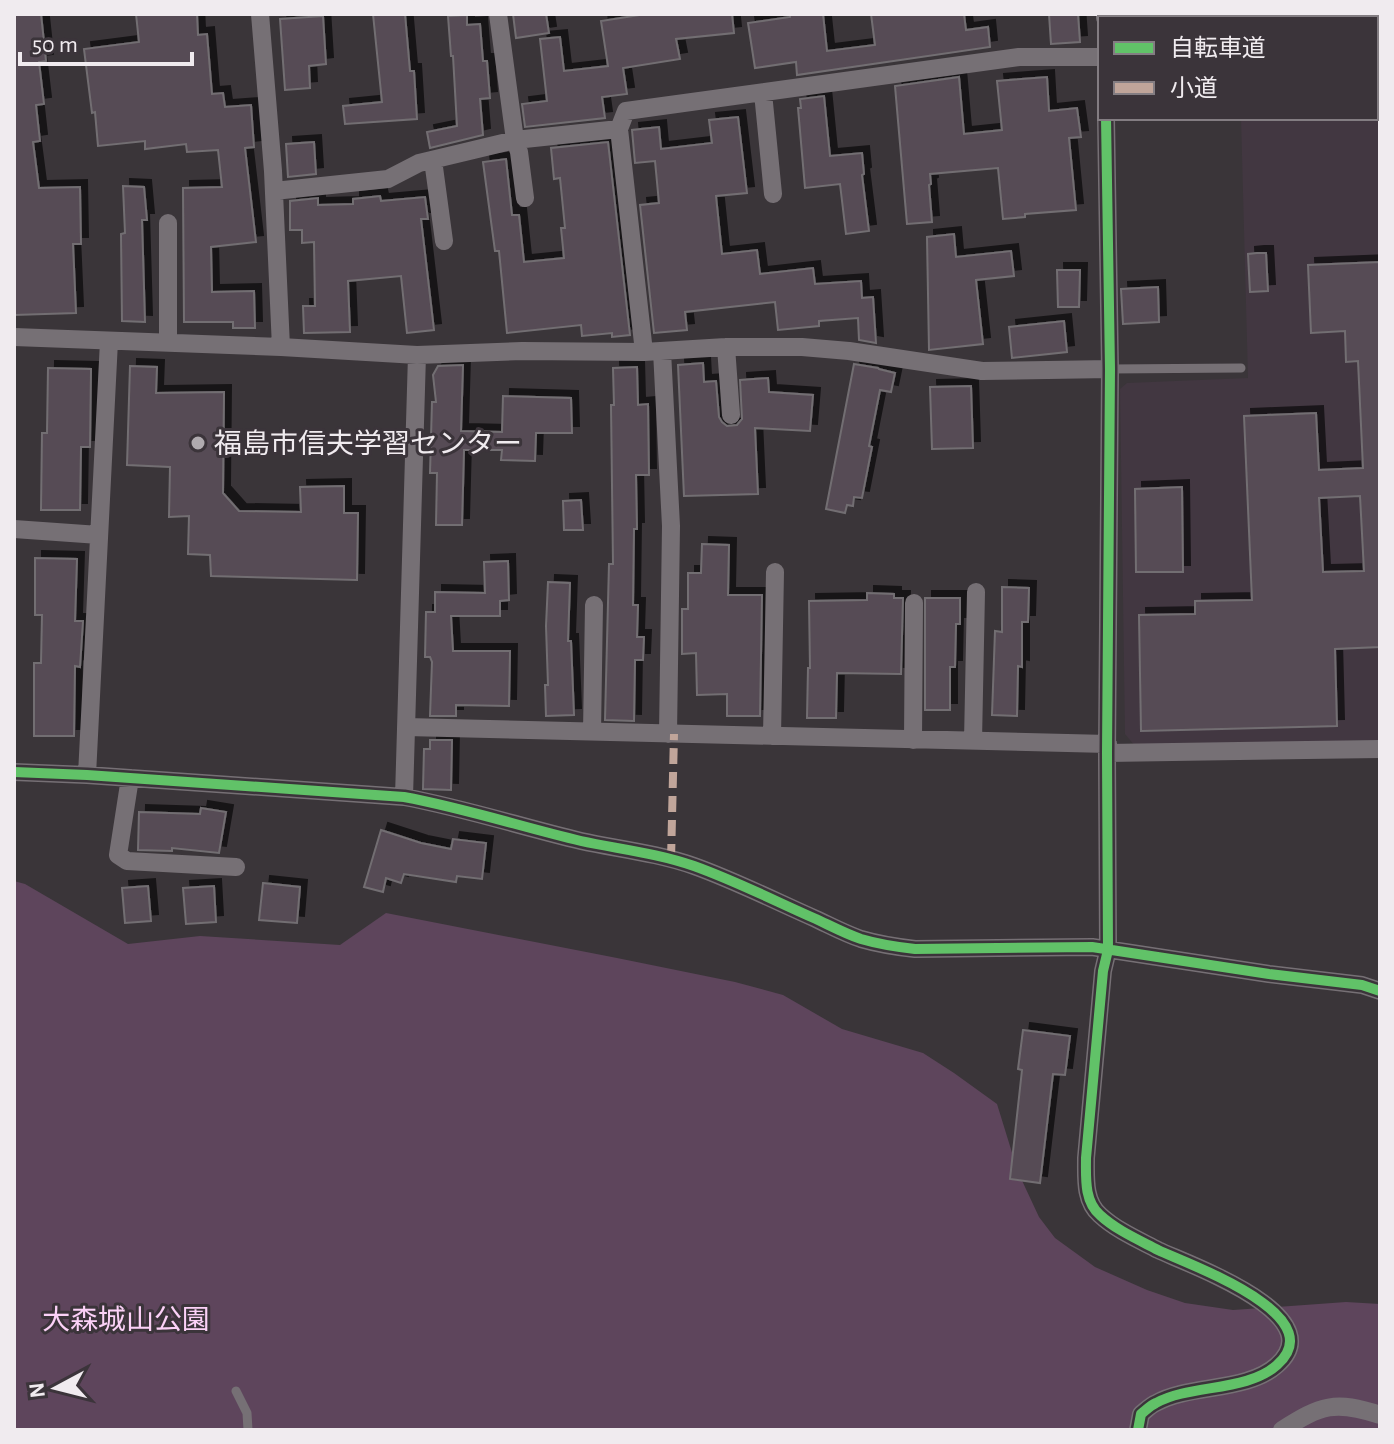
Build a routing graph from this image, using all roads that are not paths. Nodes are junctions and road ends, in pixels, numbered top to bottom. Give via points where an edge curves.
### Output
1 (260, 14) edge
2 (498, 14) edge
3 (1098, 57) edge
4 (763, 93) junction
5 (1106, 120) edge
6 (619, 129) junction
7 (515, 140) junction
8 (433, 160) junction
9 (274, 191) junction
10 (773, 194) dead end
11 (525, 198) dead end
12 (168, 223) dead end
13 (444, 241) dead end
14 (14, 337) edge
15 (109, 341) junction
16 (168, 343) junction
17 (281, 347) junction
18 (726, 347) junction
19 (653, 351) junction
20 (417, 355) junction
21 (1241, 368) dead end
22 (1110, 369) junction
23 (731, 415) dead end
24 (14, 529) edge
25 (99, 535) junction
26 (775, 572) dead end
27 (976, 592) dead end
28 (914, 603) dead end
29 (594, 605) dead end
30 (406, 727) junction
31 (592, 732) junction
32 (668, 734) junction
33 (772, 736) junction
34 (913, 740) junction
35 (973, 741) junction
36 (1108, 749) junction
37 (1380, 749) edge
38 (14, 772) edge
39 (87, 775) junction
40 (130, 778) junction
41 (404, 797) junction
42 (236, 867) dead end
43 (1108, 950) junction
44 (1380, 991) edge
45 (236, 1391) dead end
46 (1380, 1415) edge
47 (248, 1430) edge
48 (1138, 1430) edge
49 (1282, 1430) edge

1 - 9 street
2 - 7 street
3 - 4 street via 1019,57
4 - 6 street via 626,111
4 - 10 street
5 - 22 street
6 - 7 street
6 - 19 street
7 - 8 street
7 - 11 street
8 - 9 street via 388,179
8 - 13 street
9 - 17 street
12 - 16 street
14 - 15 street
15 - 16 street
15 - 25 street
16 - 17 street
17 - 20 street
18 - 19 street
18 - 22 street via 849,351 982,371
18 - 23 street
19 - 20 street
19 - 32 street via 671,526
20 - 30 street
21 - 22 lane
22 - 36 street
24 - 25 street
25 - 39 street
26 - 33 street
27 - 35 street
28 - 34 street
29 - 31 street
30 - 31 street
30 - 41 street
31 - 32 street
32 - 33 street
33 - 34 street
34 - 35 street
35 - 36 street
36 - 37 street
36 - 43 street
38 - 39 street
39 - 40 street
40 - 41 street
40 - 42 street via 118,855 127,861
41 - 43 street via 690,865 858,938 895,947
43 - 44 street
43 - 48 street via 1086,1158 1089,1200 1126,1233 1249,1293 1274,1311 1290,1342 1288,1355 1275,1368 1157,1402 1141,1414
45 - 47 lane via 247,1413
46 - 49 street via 1347,1406 1327,1408

